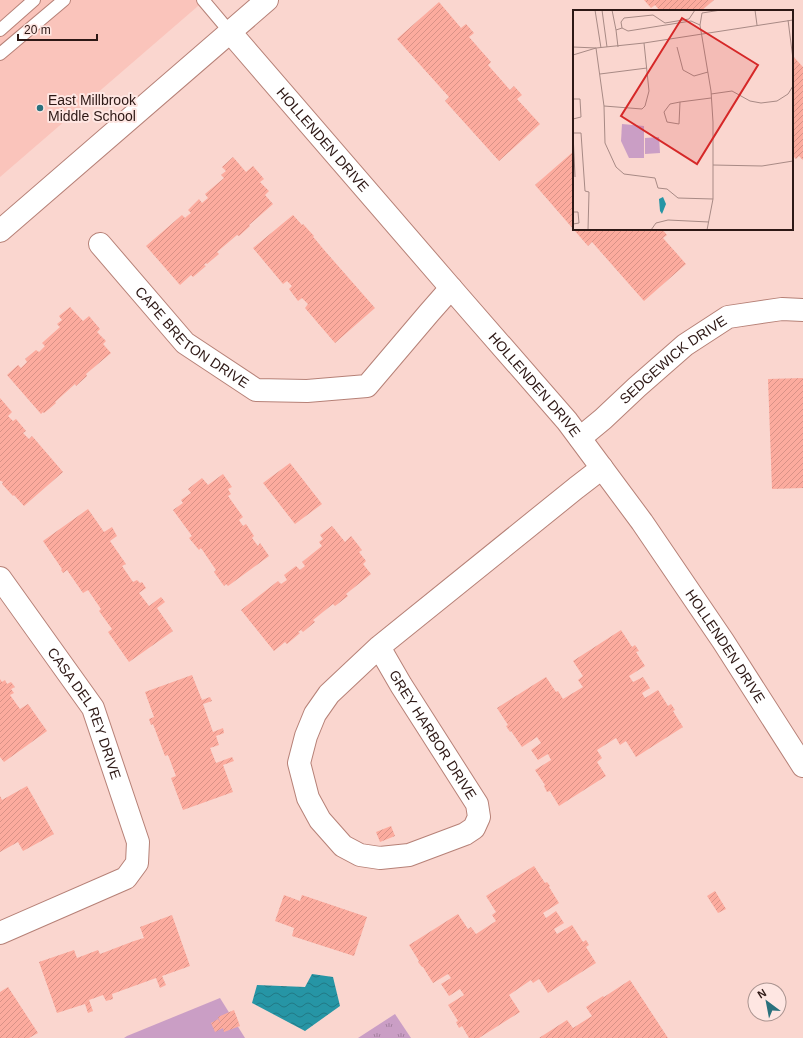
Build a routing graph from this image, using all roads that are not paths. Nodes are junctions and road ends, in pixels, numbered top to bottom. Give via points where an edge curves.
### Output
1 (34, 0) edge
2 (64, 0) edge
3 (203, 0) edge
4 (267, 0) edge
5 (0, 30) edge
6 (230, 32) junction
7 (0, 54) edge
8 (0, 230) edge
9 (100, 244) dead end
10 (452, 288) junction
11 (803, 310) edge
12 (580, 438) junction
13 (602, 468) junction
14 (0, 578) edge
15 (379, 647) junction
16 (803, 766) edge
17 (0, 933) edge

1 - 5 lane
2 - 7 lane
3 - 6 lane
4 - 6 street
6 - 8 street
6 - 10 street, HOLLENDEN DRIVE
9 - 10 street, CAPE BRETON DRIVE via 185,343 256,390 307,391 367,386
10 - 12 street, HOLLENDEN DRIVE
11 - 12 street, SEDGEWICK DRIVE via 782,309 728,317 685,345
12 - 13 street, HOLLENDEN DRIVE
13 - 15 street, GREY HARBOR DRIVE
13 - 16 street, HOLLENDEN DRIVE via 642,522 723,642
14 - 17 street, CASA DEL REY DRIVE via 94,708 138,842 137,864 126,878
15 - 15 street, GREY HARBOR DRIVE via 477,804 479,817 474,828 465,834 409,855 380,858 360,855 343,846 320,820 308,798 299,763 315,714 329,694

